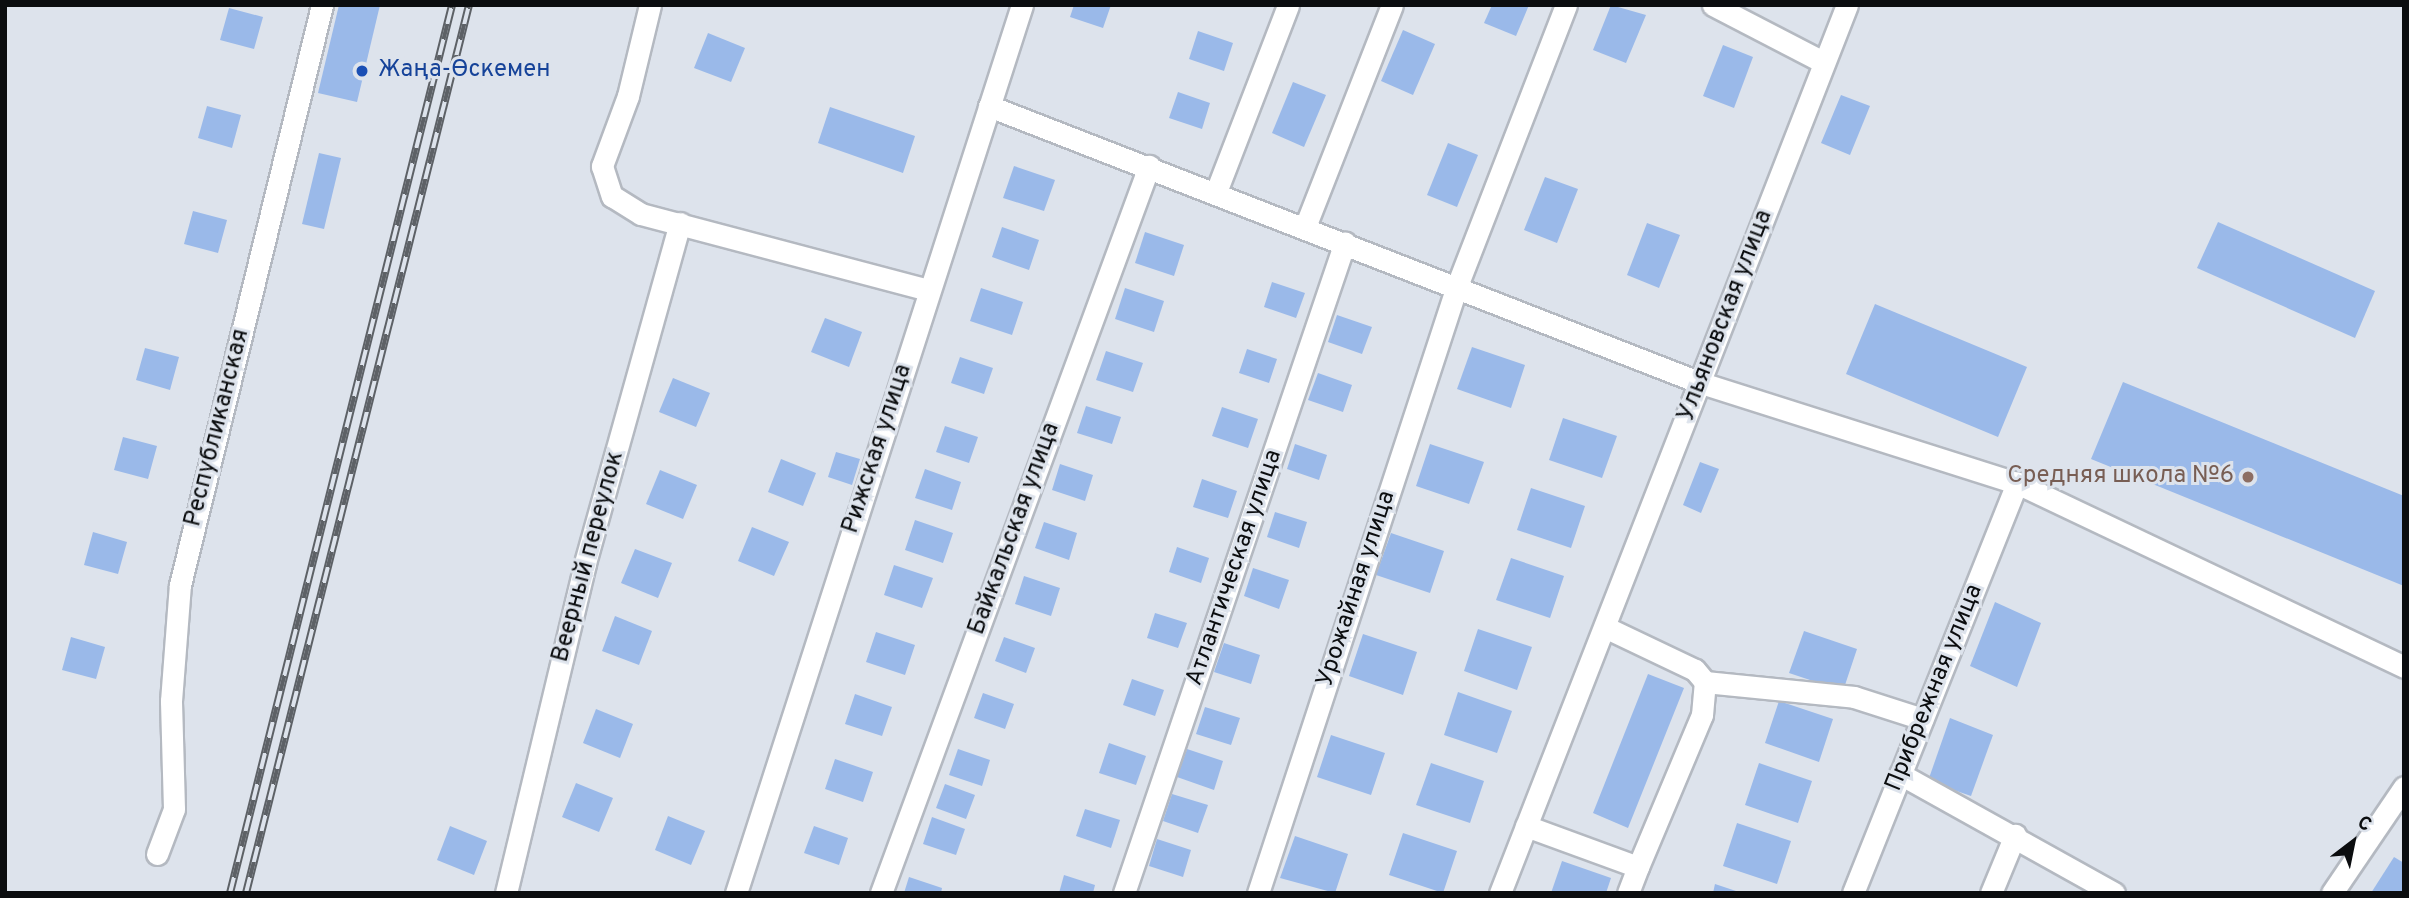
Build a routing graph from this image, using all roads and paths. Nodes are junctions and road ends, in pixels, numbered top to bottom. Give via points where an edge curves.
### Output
1 (322, 5) edge
2 (650, 5) edge
3 (1022, 5) edge
4 (1288, 5) edge
5 (1392, 5) edge
6 (1566, 5) edge
7 (1713, 5) edge
8 (1847, 5) edge
9 (1823, 62) junction
10 (989, 106) junction
11 (1149, 166) junction
12 (1216, 192) junction
13 (680, 223) junction
14 (1305, 227) junction
15 (1345, 242) junction
16 (1457, 286) junction
17 (929, 290) junction
18 (1701, 383) junction
19 (2017, 484) junction
20 (1605, 627) junction
21 (2404, 667) edge
22 (1705, 682) junction
23 (1923, 719) junction
24 (1900, 774) junction
25 (2404, 787) edge
26 (1526, 827) junction
27 (2015, 835) junction
28 (157, 854) dead end
29 (1638, 867) junction
30 (506, 893) edge
31 (736, 893) edge
32 (881, 893) edge
33 (1124, 893) edge
34 (1258, 893) edge
35 (1500, 893) edge
36 (1628, 893) edge
37 (1853, 893) edge
38 (1991, 893) edge
39 (2114, 893) edge
40 (2332, 893) edge

1 - 28 street, Республиканская via 180,585 171,701 174,808
2 - 13 street via 628,96 602,166 612,196 640,214
3 - 10 street, Рижская улица
4 - 12 street
5 - 14 street
6 - 16 street
7 - 9 street
8 - 9 street, Ульяновская улица
9 - 18 street, Ульяновская улица
10 - 11 street
10 - 17 street, Рижская улица
11 - 12 street
11 - 32 street, Байкальская улица
12 - 14 street
13 - 17 street
13 - 30 street, Веерный переулок via 585,563
14 - 15 street
15 - 16 street
15 - 33 street, Атлантическая улица
16 - 18 street
16 - 34 street, Урожайная улица
17 - 31 street, Рижская улица
18 - 19 street
18 - 20 street, Ульяновская улица
19 - 21 street
19 - 23 street, Прибрежная улица
20 - 22 street via 1695,670
20 - 26 street, Ульяновская улица
22 - 23 street via 1854,697
22 - 29 street via 1702,715
23 - 24 street, Прибрежная улица
24 - 27 street
24 - 37 street, Прибрежная улица
25 - 40 street
26 - 29 street
26 - 35 street, Ульяновская улица
27 - 38 street
27 - 39 street
29 - 36 street

